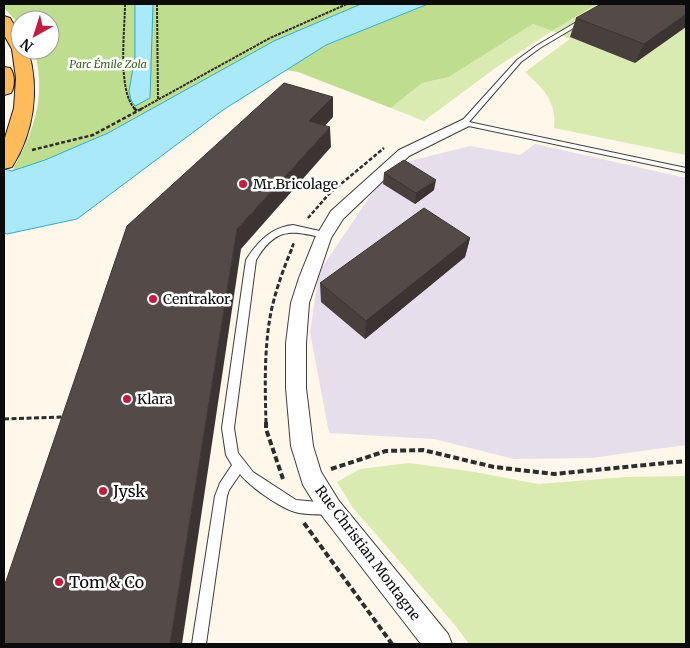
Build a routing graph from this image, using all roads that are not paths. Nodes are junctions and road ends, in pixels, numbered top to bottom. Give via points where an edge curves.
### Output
1 (594, 13) edge
2 (23, 60) edge
3 (4, 72) edge
4 (4, 89) edge
5 (464, 123) junction
6 (5, 159) edge
7 (686, 170) edge
8 (324, 235) junction
9 (239, 465) junction
10 (331, 509) junction
11 (199, 644) edge
12 (438, 644) edge

1 - 5 lane, Rue Christian Montagne via 519,61
2 - 6 main road via 25,97 18,127
3 - 4 main road
5 - 7 lane
5 - 8 street, Rue Christian Montagne via 396,159 343,208
8 - 9 lane via 292,228 278,230 257,249 251,260 228,428 230,446
8 - 10 street, Rue Christian Montagne via 300,303 296,328 296,388 302,446 311,476
9 - 10 lane via 249,476 295,506
9 - 11 lane via 221,496
10 - 12 street, Rue Christian Montagne

